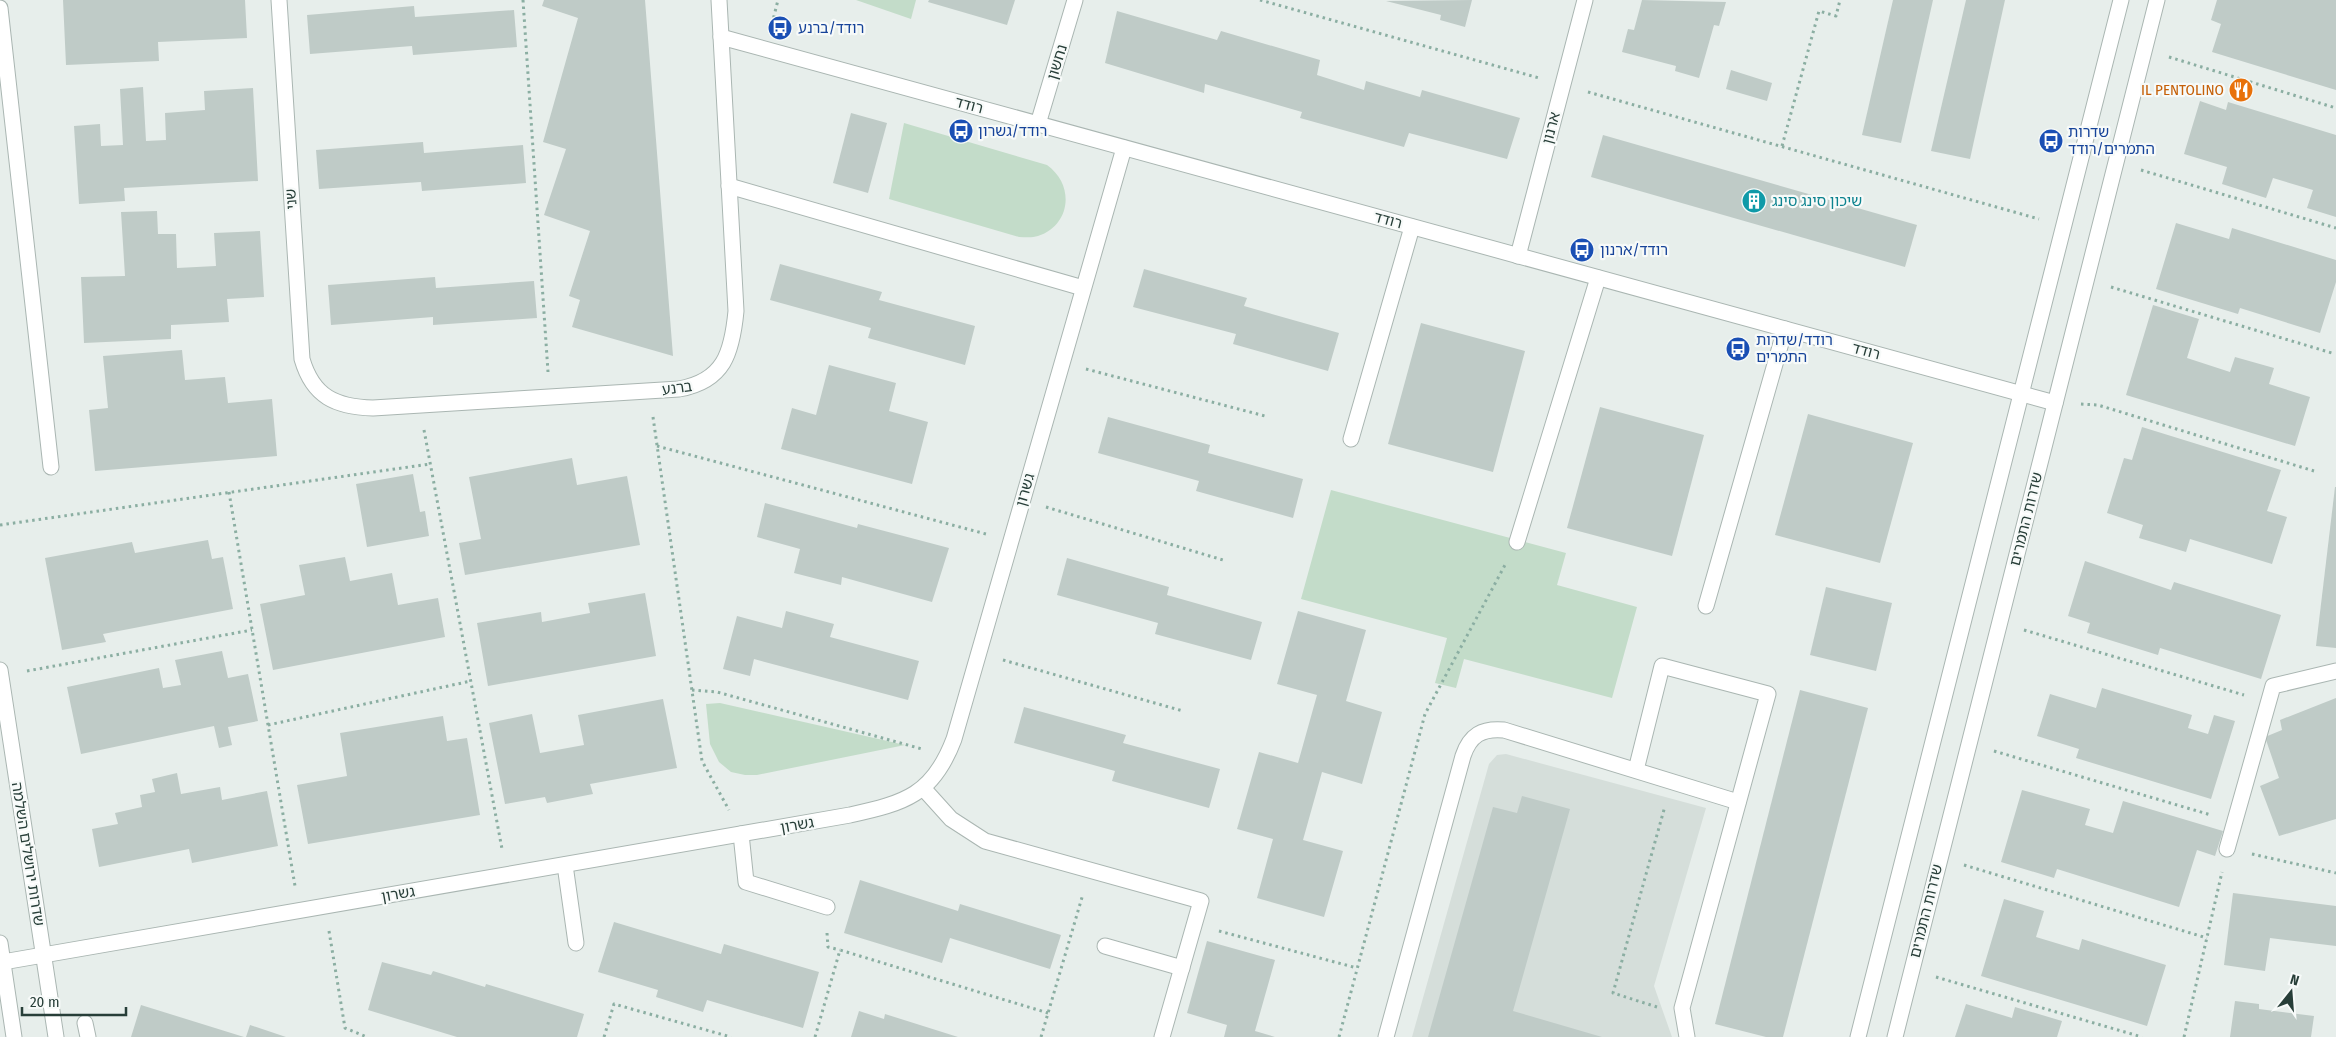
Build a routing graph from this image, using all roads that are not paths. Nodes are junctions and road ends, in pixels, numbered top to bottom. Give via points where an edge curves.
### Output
1 (279, 0) edge
2 (719, 0) edge
3 (1075, 0) edge
4 (1585, 0) edge
5 (2120, 0) edge
6 (2157, 0) edge
7 (0, 8) edge
8 (721, 37) junction
9 (1038, 124) junction
10 (1124, 148) junction
11 (729, 186) junction
12 (1412, 227) junction
13 (1518, 256) junction
14 (1598, 278) junction
15 (1083, 288) junction
16 (1785, 329) junction
17 (320, 392) joint
18 (2021, 394) junction
19 (2055, 403) junction
20 (1351, 438) dead end
21 (51, 467) dead end
22 (1517, 542) road end
23 (1706, 606) dead end
24 (2336, 671) edge
25 (0, 673) edge
26 (1636, 770) junction
27 (923, 788) junction
28 (1738, 802) junction
29 (742, 834) junction
30 (2228, 849) road end
31 (565, 865) junction
32 (827, 907) dead end
33 (0, 943) edge
34 (576, 943) dead end
35 (1105, 946) dead end
36 (44, 955) junction
37 (3, 962) junction
38 (1182, 968) junction
39 (14, 1037) edge
40 (56, 1037) edge
41 (1162, 1037) edge
42 (1386, 1037) edge
43 (1687, 1037) edge
44 (1858, 1037) edge
45 (1895, 1037) edge

1 - 17 street, שני via 301,352 306,372
2 - 8 street, ברנע
3 - 9 street, נחשון
4 - 13 street, ארנון
5 - 18 street
6 - 19 street, שדרות התמרים
7 - 21 street
8 - 9 street, רודד
8 - 11 street, ברנע
9 - 10 street, רודד
10 - 12 street, רודד
10 - 15 street, גשרון
11 - 15 street
11 - 17 street, ברנע via 736,311 731,346 706,382 679,390 356,408 330,400
12 - 13 street, רודד
12 - 20 street
13 - 14 street, רודד
14 - 16 street, רודד
14 - 22 street
15 - 27 street, גשרון via 947,756 939,771
16 - 18 street, רודד
16 - 23 street
18 - 19 street, רודד
18 - 44 street
19 - 45 street, שדרות התמרים
24 - 30 street via 2273,686
25 - 36 street, שדרות ירושלים השלמה
26 - 28 street
26 - 28 street via 1662,666 1768,694
26 - 42 street via 1504,730 1487,729 1471,739 1463,756
27 - 29 street, גשרון via 899,802 877,809
27 - 38 street via 942,811 972,835 1000,847 1201,901
28 - 43 street via 1682,1008
29 - 31 street, גשרון
29 - 32 street via 746,882
31 - 34 street
31 - 36 street, גשרון
33 - 37 street
35 - 38 street
36 - 37 street, גשרון
36 - 40 street, שדרות ירושלים השלמה
37 - 39 street
38 - 41 street

